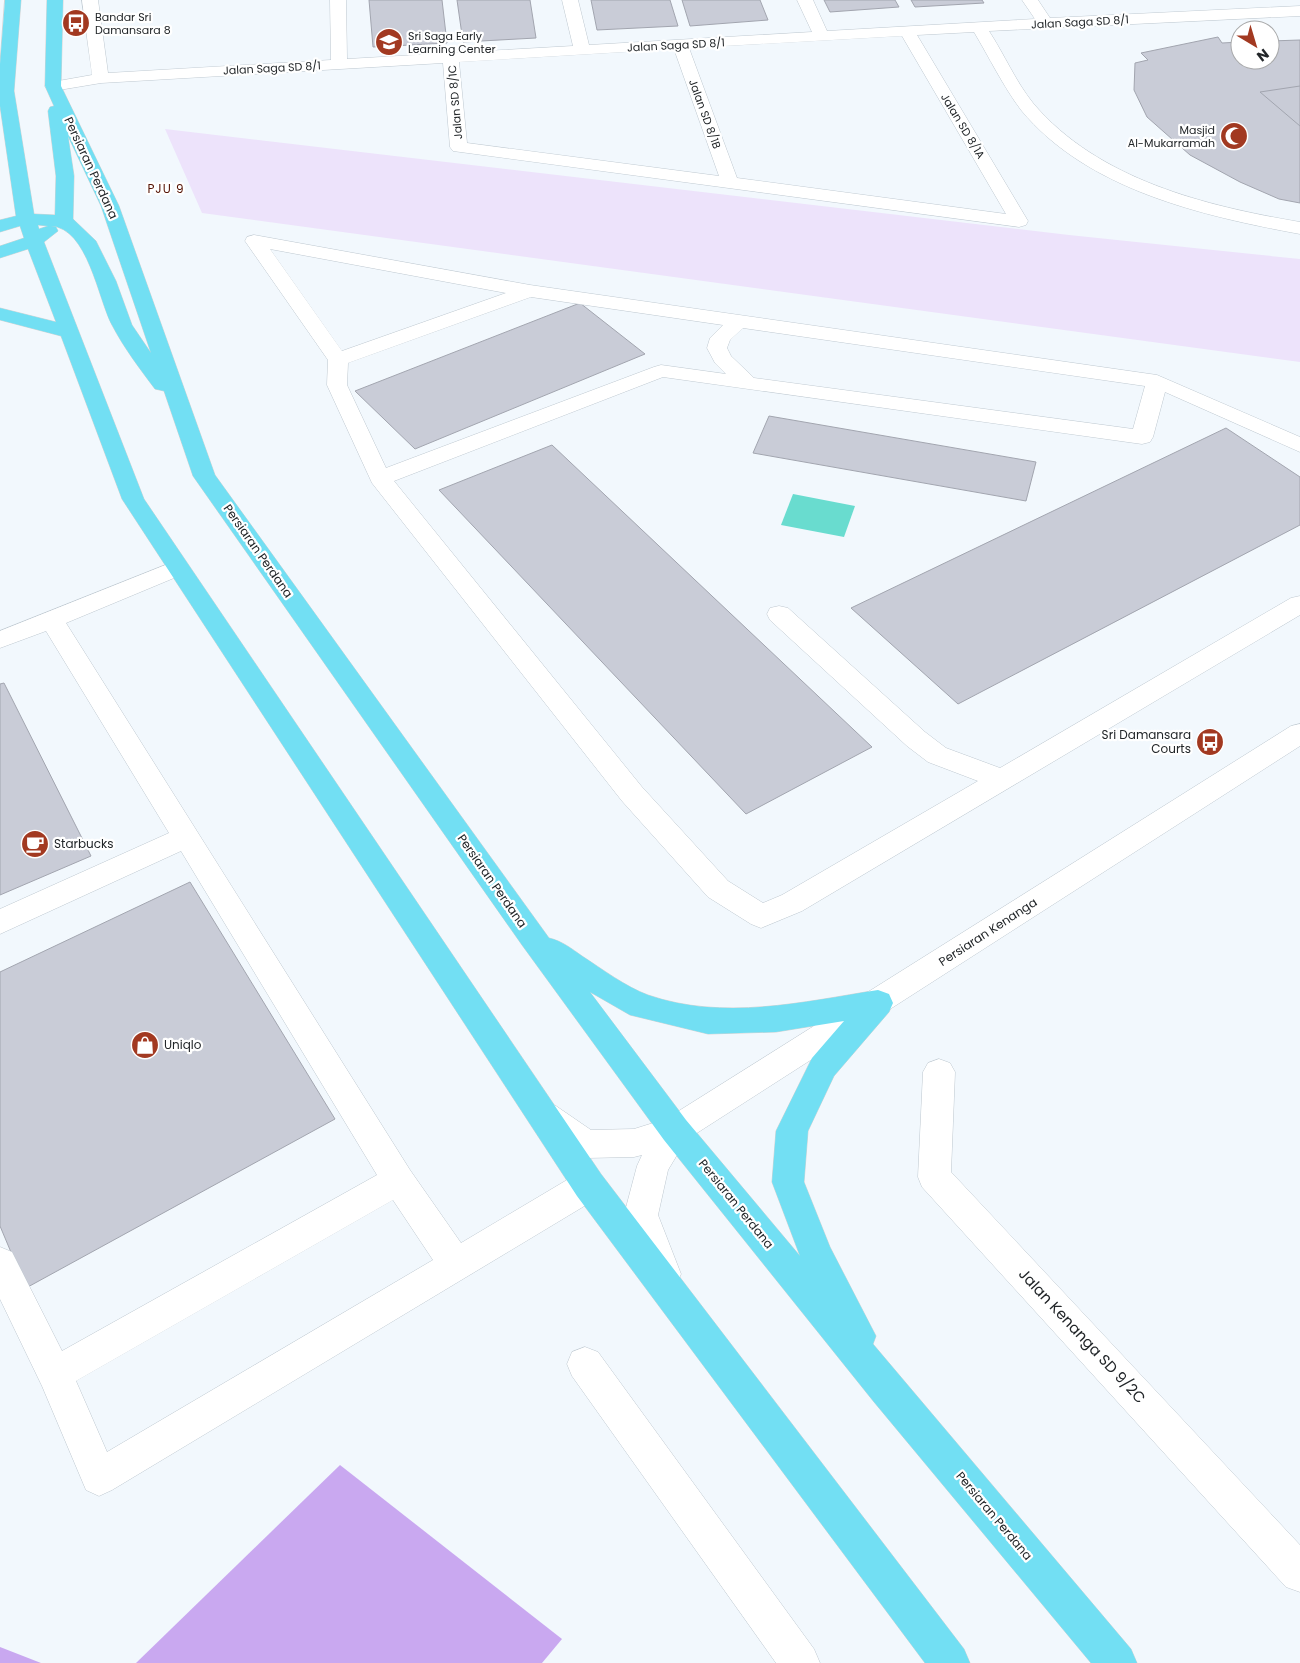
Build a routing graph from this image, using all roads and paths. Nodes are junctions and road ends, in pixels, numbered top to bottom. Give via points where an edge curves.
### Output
1 (13, 0) edge
2 (55, 0) edge
3 (90, 0) edge
4 (338, 0) edge
5 (570, 0) edge
6 (805, 0) edge
7 (1030, 0) edge
8 (1300, 11) edge
9 (1045, 23) junction
10 (979, 27) junction
11 (908, 31) junction
12 (822, 36) junction
13 (680, 44) junction
14 (582, 50) junction
15 (451, 58) junction
16 (338, 64) junction
17 (101, 78) junction
18 (3, 80) edge
19 (53, 86) junction
20 (11, 124) junction
21 (0, 146) edge
22 (730, 183) junction
23 (26, 218) junction
24 (64, 222) junction
25 (0, 226) edge
26 (1300, 228) edge
27 (34, 241) junction
28 (0, 252) edge
29 (530, 291) junction
30 (0, 314) edge
31 (738, 321) junction
32 (69, 332) junction
33 (338, 360) junction
34 (1157, 381) junction
35 (748, 383) junction
36 (185, 420) junction
37 (1300, 445) edge
38 (380, 478) junction
39 (178, 568) junction
40 (1300, 604) edge
41 (779, 614) dead end
42 (52, 618) junction
43 (0, 640) edge
44 (1300, 733) edge
45 (1002, 779) junction
46 (186, 837) junction
47 (0, 922) edge
48 (532, 937) junction
49 (878, 1003) junction
50 (939, 1072) dead end
51 (541, 1113) junction
52 (675, 1130) junction
53 (398, 1180) junction
54 (589, 1185) junction
55 (0, 1263) edge
56 (456, 1265) junction
57 (672, 1294) junction
58 (585, 1364) dead end
59 (55, 1374) junction
60 (887, 1389) junction
61 (1300, 1573) edge
62 (800, 1663) edge
63 (950, 1663) edge
64 (1118, 1663) edge

1 - 18 main road
2 - 19 main road, Persiaran Perdana
3 - 17 street
4 - 16 street
5 - 14 street
6 - 12 street
7 - 9 street
8 - 9 street, Jalan Saga SD 8/1
9 - 10 street, Jalan Saga SD 8/1
10 - 11 street, Jalan Saga SD 8/1
10 - 26 street via 1027,106 1062,140 1098,163 1164,195 1210,210
11 - 12 street, Jalan Saga SD 8/1
11 - 22 street, Jalan SD 8/1A via 1019,221
12 - 13 street, Jalan Saga SD 8/1
13 - 14 street, Jalan Saga SD 8/1
13 - 22 street, Jalan SD 8/1B
14 - 15 street, Jalan Saga SD 8/1
15 - 16 street, Jalan Saga SD 8/1
15 - 22 street, Jalan SD 8/1C via 459,147
16 - 17 street, Jalan Saga SD 8/1
17 - 19 street, Jalan Saga SD 8/1
18 - 20 main road
19 - 24 main road via 65,176
19 - 36 main road, Persiaran Perdana via 110,206
20 - 21 main road
20 - 23 main road
23 - 24 main road
23 - 25 main road
23 - 27 main road
24 - 27 main road
24 - 36 main road via 87,241 122,325
27 - 28 main road
27 - 32 main road
29 - 31 street
29 - 33 street
29 - 33 street via 254,241
30 - 32 main road
31 - 34 street
31 - 35 street via 720,338 716,348
32 - 39 main road via 132,499
33 - 38 street via 337,385
34 - 35 street via 1142,438
34 - 37 street
35 - 38 street via 661,371
36 - 48 main road, Persiaran Perdana via 204,476
38 - 45 street via 632,794 718,889 761,916 792,903
39 - 42 street
39 - 51 main road
40 - 45 street
41 - 45 street via 916,739 937,754
42 - 43 street
42 - 46 street
44 - 49 street, Persiaran Kenanga
46 - 47 street
46 - 53 street
48 - 49 main road via 594,980 641,1006 708,1021 776,1019
48 - 52 main road, Persiaran Perdana
49 - 52 street, Persiaran Kenanga
49 - 60 main road via 823,1067 792,1131 788,1182 816,1255
50 - 61 street, Jalan Kenanga SD 9/2C via 934,1177
51 - 52 street, Persiaran Kenanga via 586,1144 634,1143
51 - 54 main road
52 - 57 street, Persiaran Kenanga via 653,1166 641,1215
52 - 60 main road, Persiaran Perdana
53 - 56 street
53 - 59 street
54 - 56 street
54 - 57 main road
55 - 59 street
56 - 59 street via 99,1477
57 - 63 main road
58 - 62 street
60 - 64 main road, Persiaran Perdana

